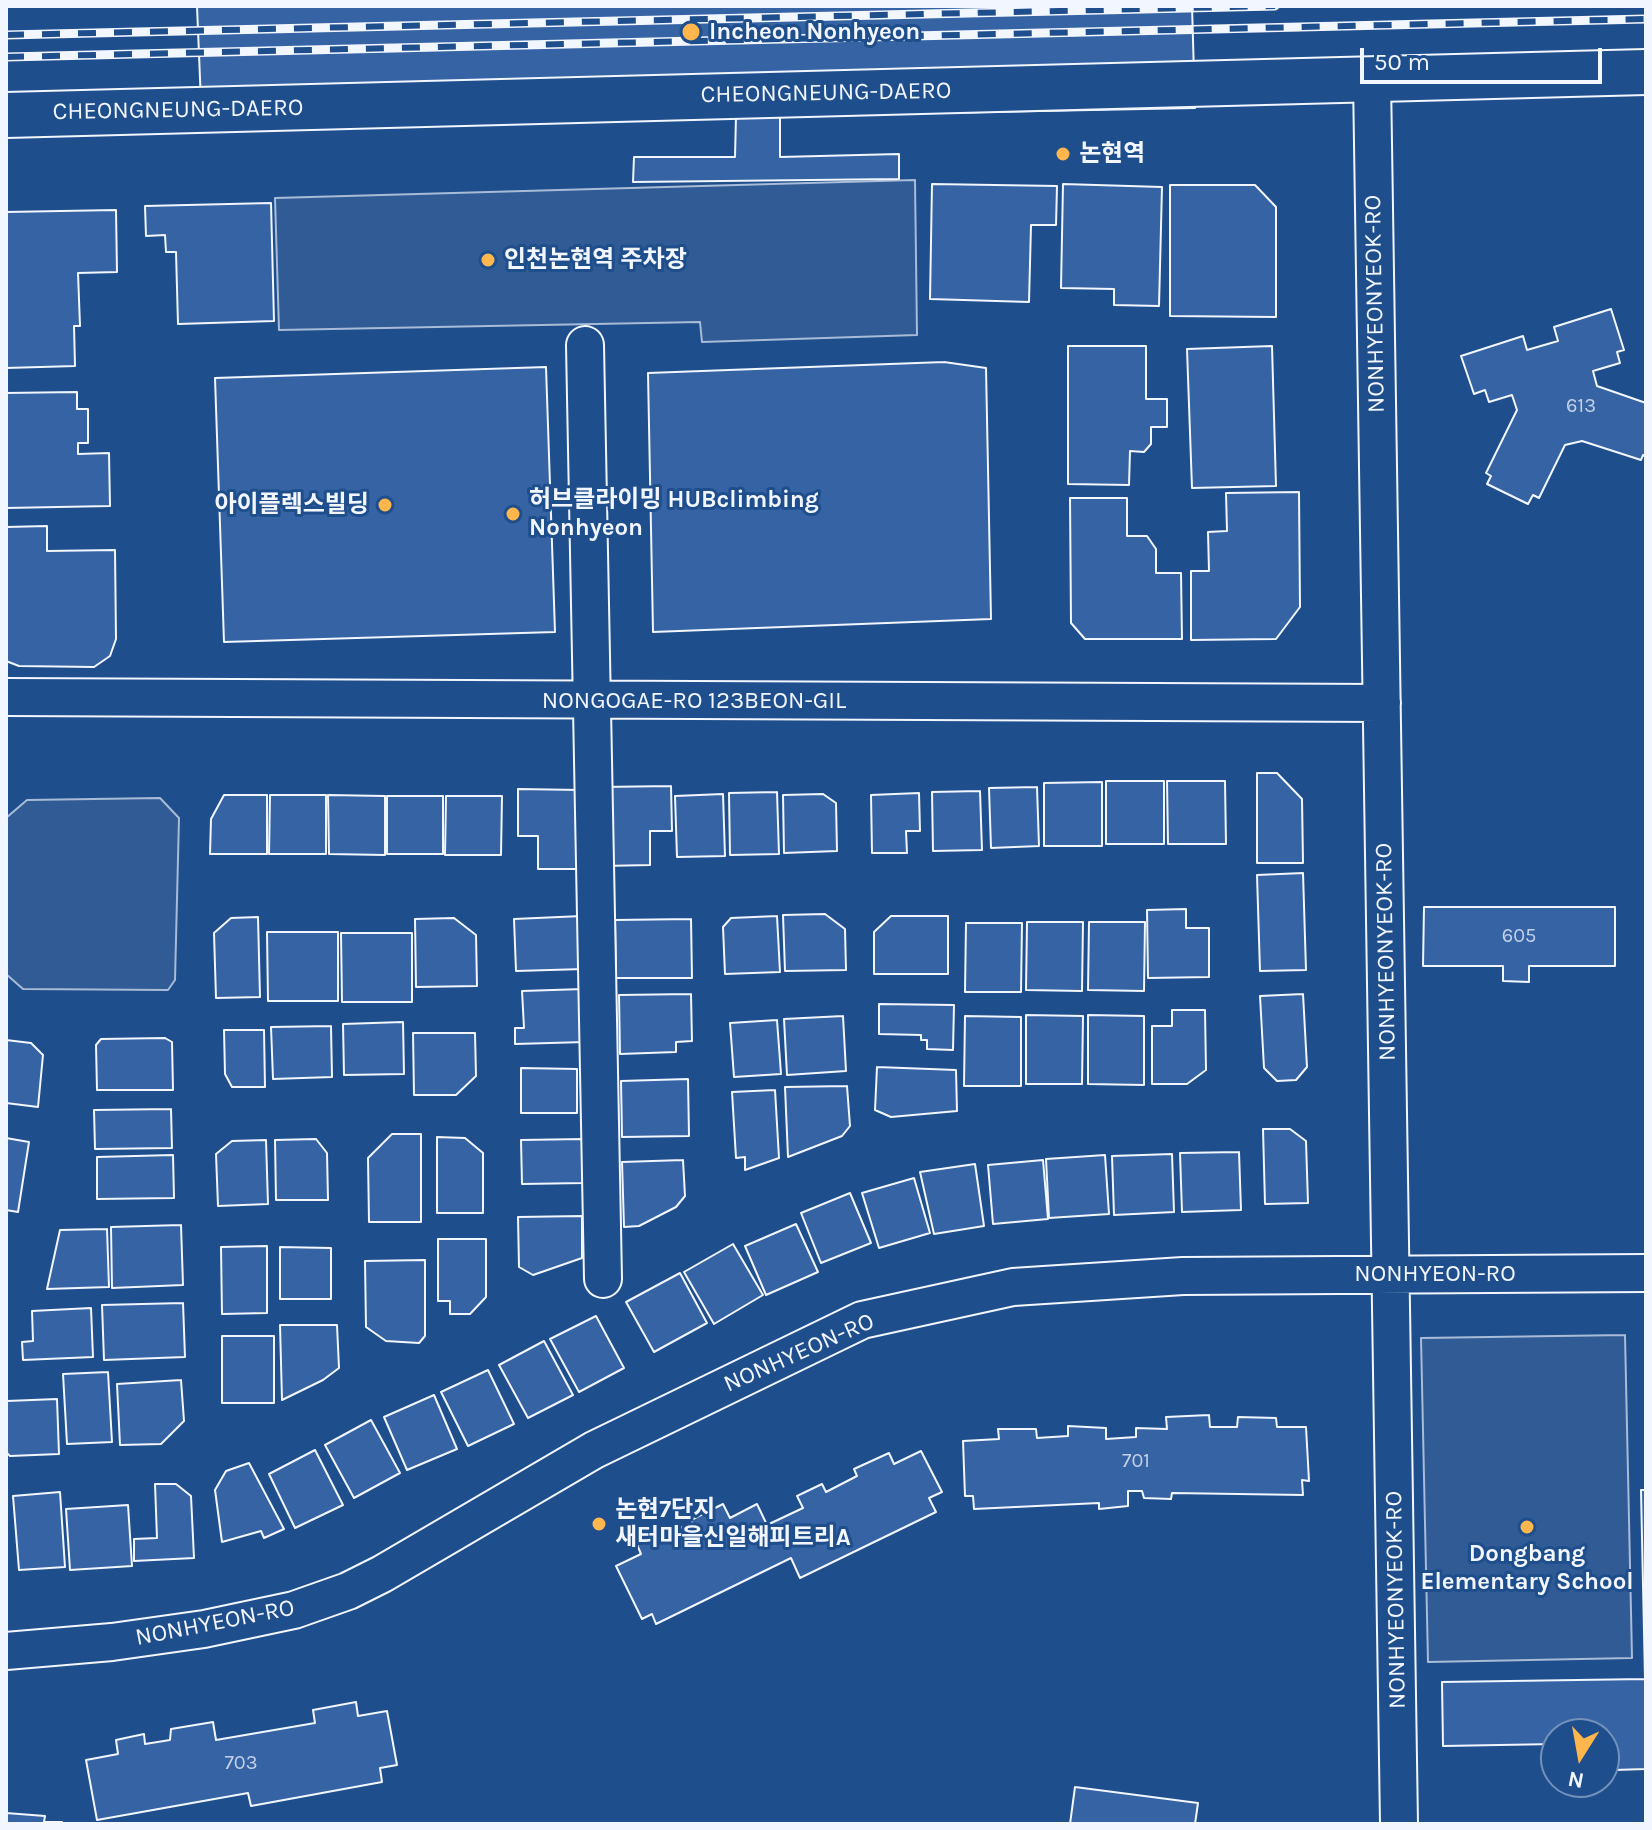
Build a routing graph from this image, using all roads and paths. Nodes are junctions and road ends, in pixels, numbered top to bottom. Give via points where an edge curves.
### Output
1 (1646, 72) edge
2 (1372, 79) junction
3 (6, 115) edge
4 (585, 345) dead end
5 (6, 697) edge
6 (593, 701) junction
7 (1382, 703) junction
8 (1646, 1273) edge
9 (1391, 1275) junction
10 (603, 1279) dead end
11 (6, 1651) edge
12 (1399, 1824) edge

1 - 2 main road, CHEONGNEUNG-DAERO
2 - 3 main road, CHEONGNEUNG-DAERO
2 - 7 street, NONHYEONYEOK-RO
4 - 6 street
5 - 6 street, NONGOGAE-RO 123BEON-GIL
6 - 7 street, NONGOGAE-RO 123BEON-GIL
6 - 10 street
7 - 9 street, NONHYEONYEOK-RO
8 - 9 street, NONHYEON-RO
9 - 11 street, NONHYEON-RO via 1183,1276 1013,1287 862,1320 594,1450 348,1591 294,1610 204,1629
9 - 12 street, NONHYEONYEOK-RO

